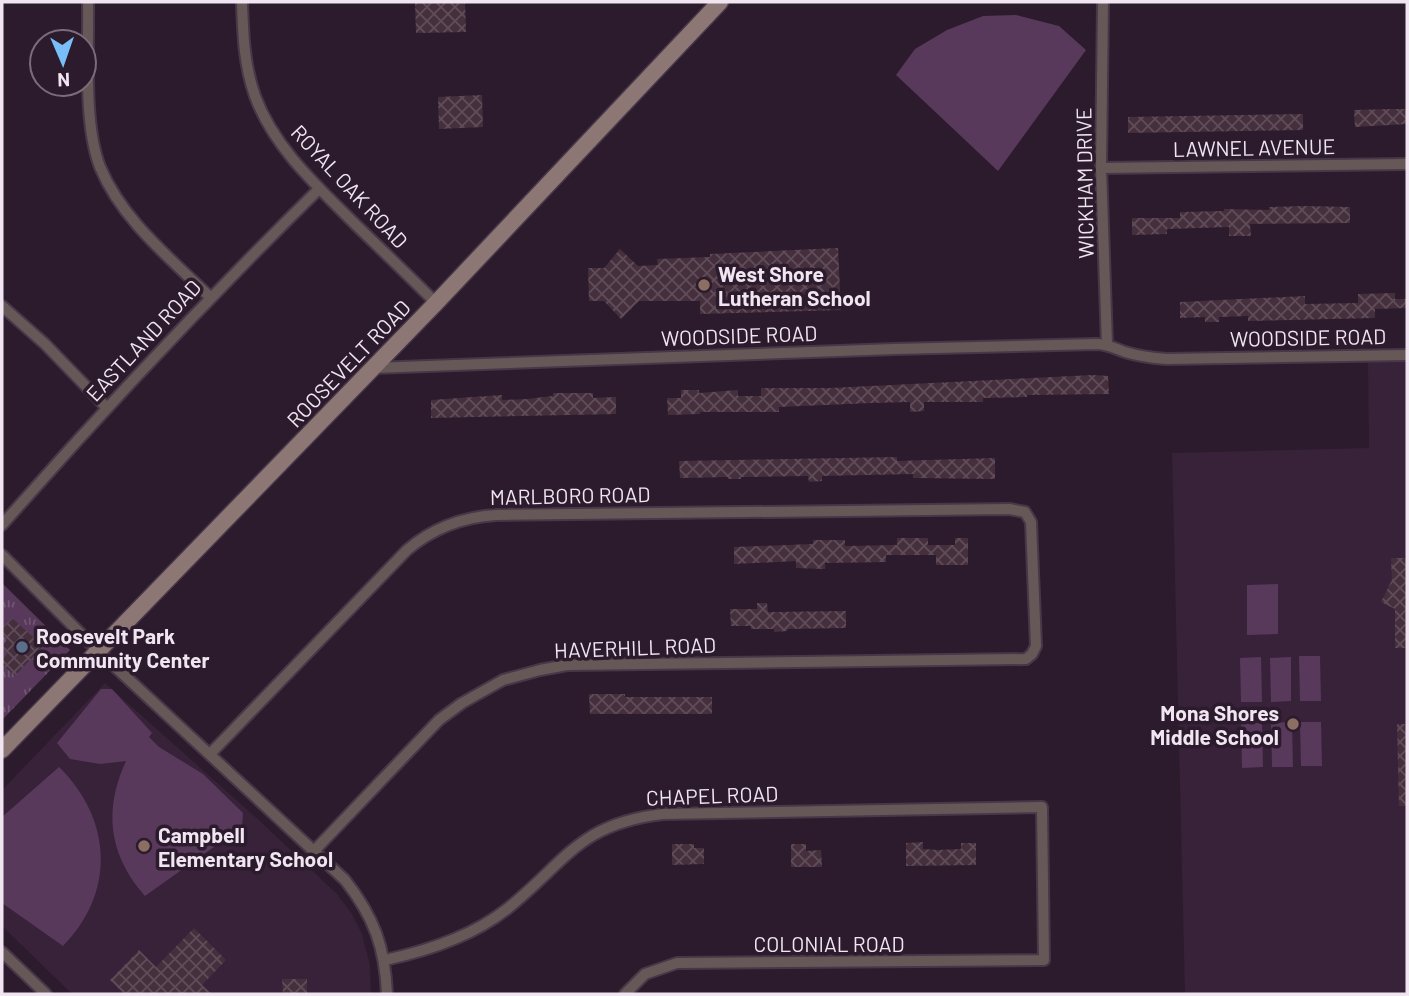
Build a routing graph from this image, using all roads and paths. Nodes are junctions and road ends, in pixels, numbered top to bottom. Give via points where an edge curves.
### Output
1 (88, 2) edge
2 (242, 2) edge
3 (720, 2) edge
4 (1102, 2) edge
5 (1407, 164) edge
6 (1101, 168) junction
7 (319, 188) junction
8 (210, 297) junction
9 (436, 303) junction
10 (2, 306) edge
11 (1107, 344) junction
12 (1407, 355) edge
13 (373, 368) junction
14 (106, 407) junction
15 (1025, 512) joint
16 (2, 525) edge
17 (2, 555) edge
18 (97, 650) junction
19 (2, 750) edge
20 (211, 753) junction
21 (314, 851) junction
22 (2, 952) edge
23 (11, 960) junction
24 (384, 960) junction
25 (1044, 960) joint
26 (2, 970) edge
27 (46, 994) edge
28 (387, 994) edge
29 (625, 994) edge

1 - 8 street via 92,134 100,166 121,204 146,234
2 - 7 street, ROYAL OAK ROAD via 244,51 256,99 280,143
3 - 9 street, ROOSEVELT ROAD
4 - 6 street, WICKHAM DRIVE
5 - 6 street, LAWNEL AVENUE
6 - 11 street, WICKHAM DRIVE
7 - 8 street, EASTLAND ROAD
7 - 9 street, ROYAL OAK ROAD
8 - 14 street, EASTLAND ROAD
9 - 13 street, ROOSEVELT ROAD
10 - 14 street
11 - 12 street, WOODSIDE ROAD via 1167,359
11 - 13 street, WOODSIDE ROAD
13 - 18 street, ROOSEVELT ROAD
14 - 16 street, EASTLAND ROAD
15 - 20 street, MARLBORO ROAD via 496,515 460,520 407,550
15 - 21 street, HAVERHILL ROAD via 1031,522 1036,646 1026,659 566,665 523,674 484,690 439,720
17 - 18 street
18 - 19 street, ROOSEVELT ROAD
18 - 20 street
20 - 21 street
21 - 24 street via 364,904
22 - 23 street
23 - 26 street
23 - 27 street
24 - 25 street, CHAPEL ROAD via 472,930 505,911 580,842 635,817 1042,807
24 - 28 street
25 - 29 street, COLONIAL ROAD via 677,963 645,974

